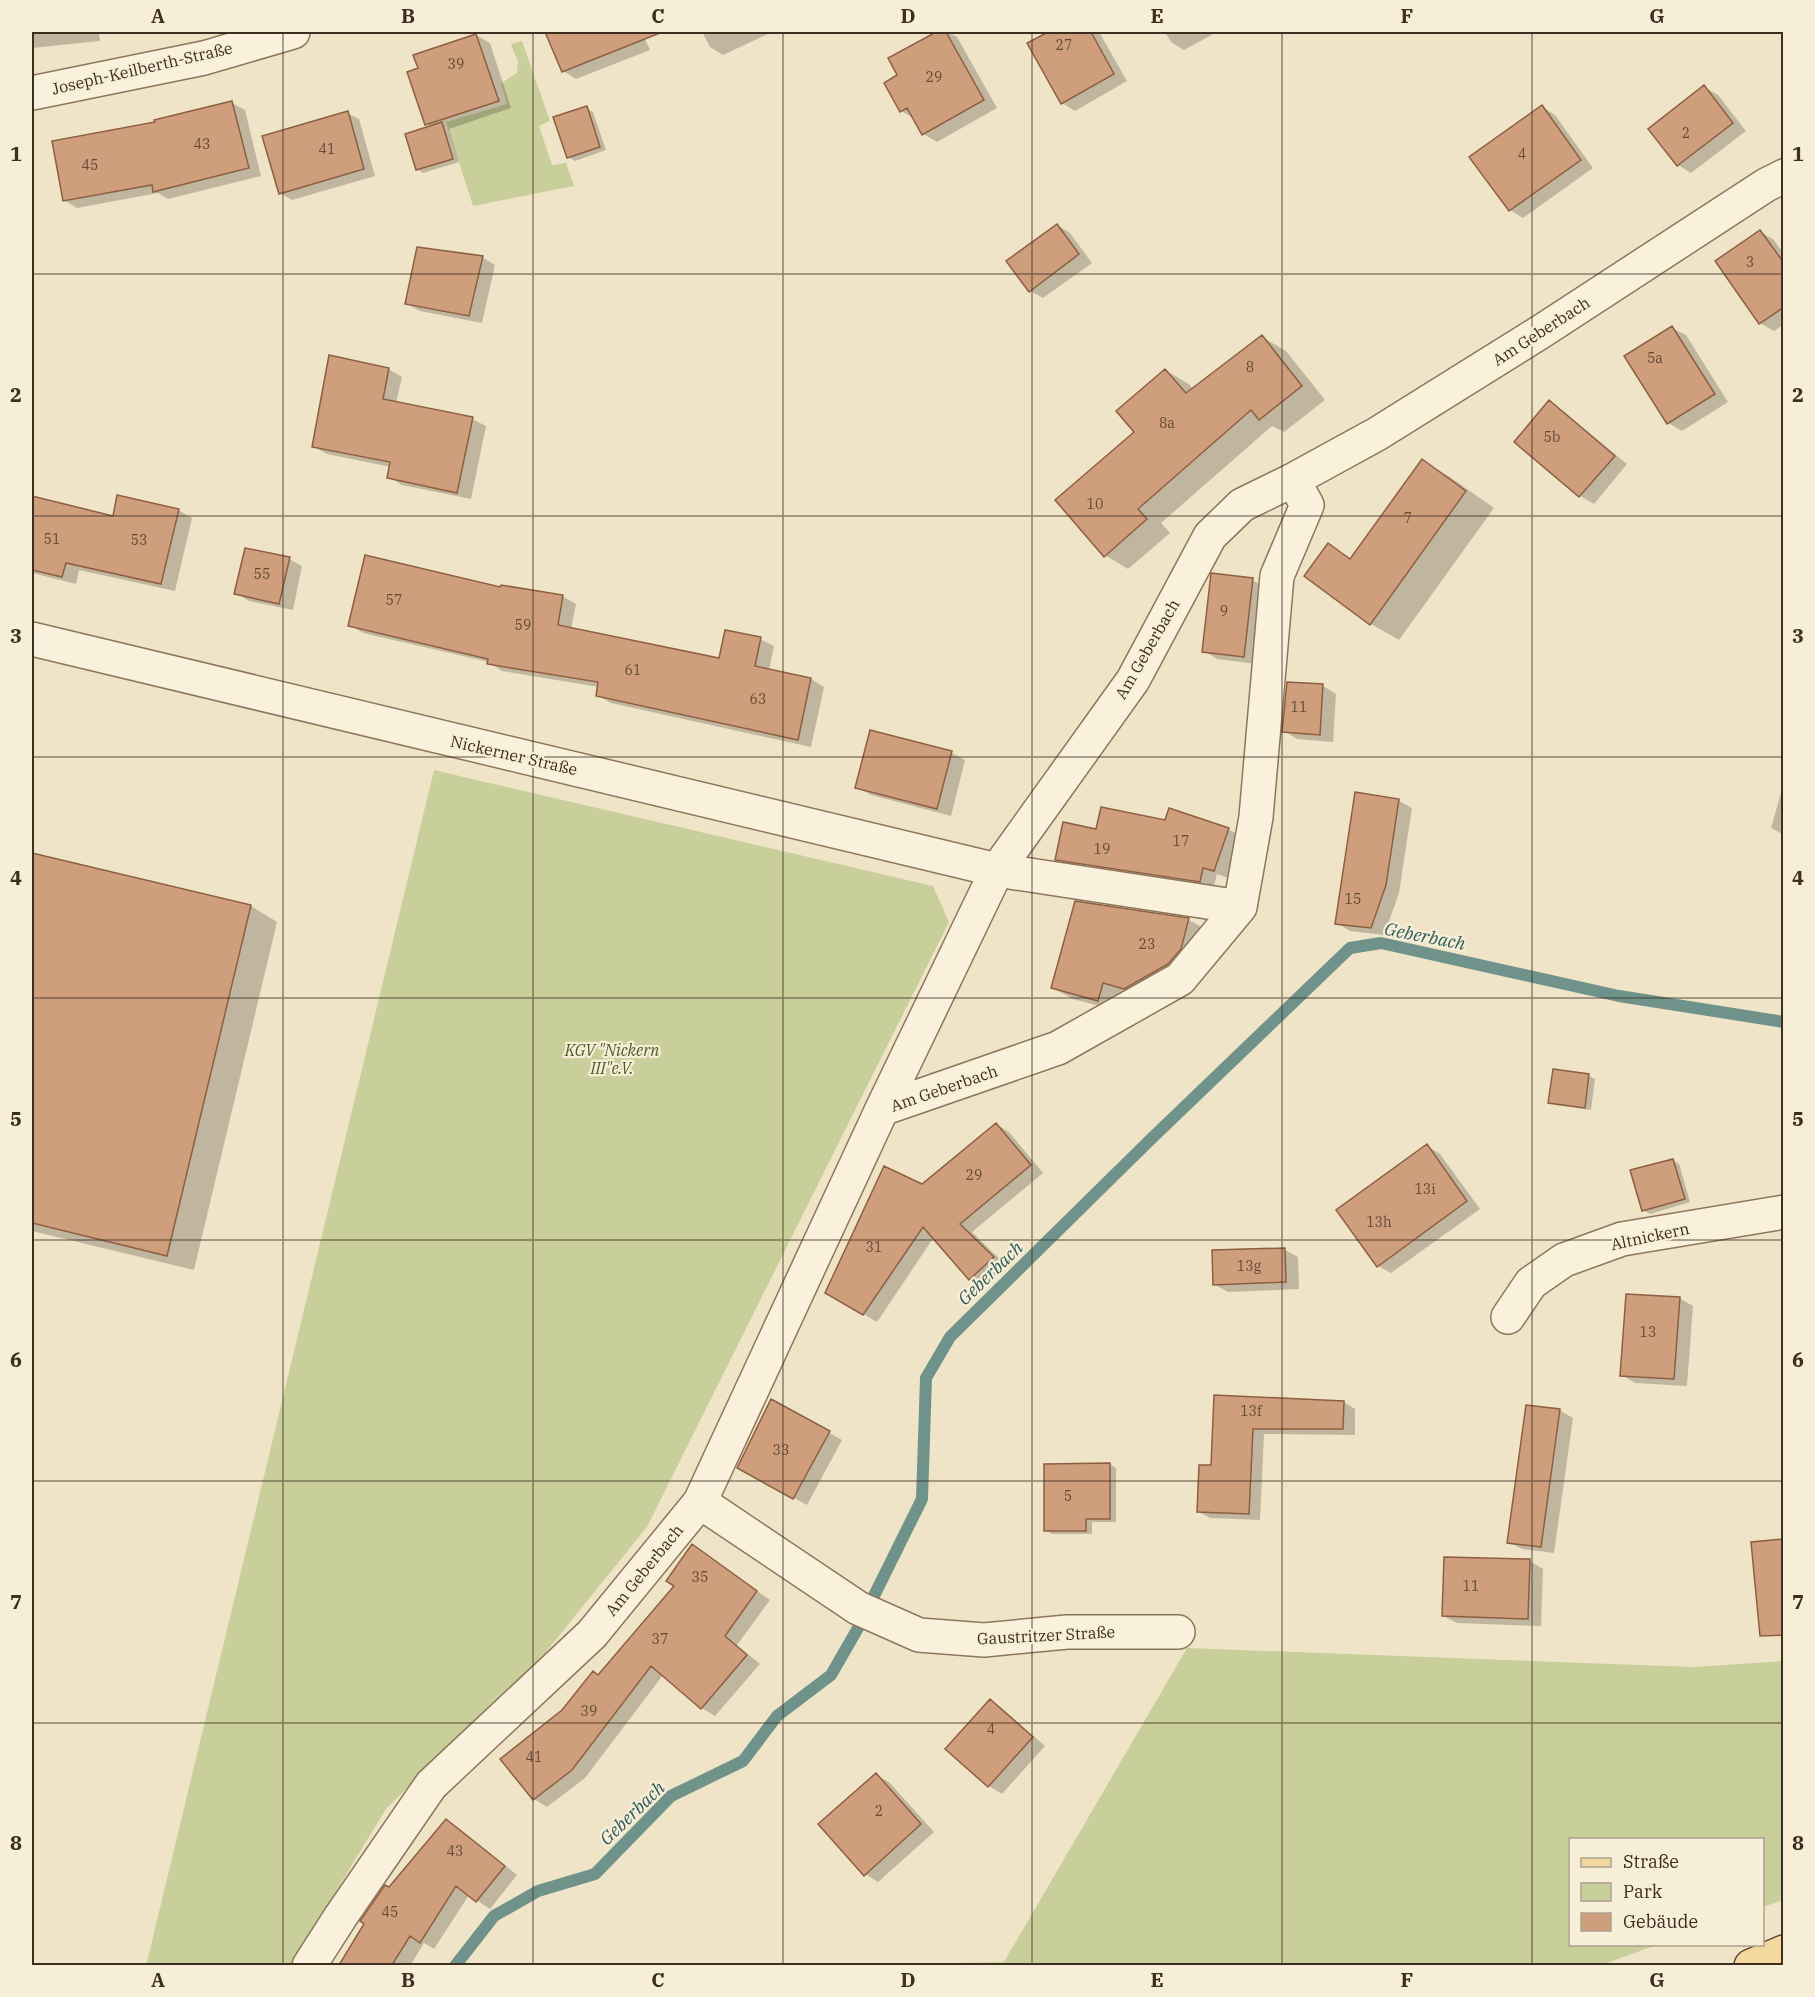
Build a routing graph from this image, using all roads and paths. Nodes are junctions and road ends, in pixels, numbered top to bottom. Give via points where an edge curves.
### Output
1 (293, 32) edge
2 (251, 37) edge
3 (32, 93) edge
4 (1784, 176) edge
5 (1293, 480) junction
6 (32, 639) edge
7 (997, 870) junction
8 (1240, 907) junction
9 (882, 1109) junction
10 (1784, 1212) edge
11 (1508, 1317) dead end
12 (700, 1502) junction
13 (1179, 1632) dead end
14 (1784, 1952) edge
15 (309, 1965) edge
16 (1750, 1965) edge

1 - 2 street, Joseph-Keilberth-Straße
2 - 3 street, Joseph-Keilberth-Straße via 204,58
4 - 5 street, Am Geberbach via 1474,374
5 - 7 street, Am Geberbach via 1242,505 1210,536 1132,680
5 - 8 street, Am Geberbach via 1308,505 1277,576 1256,817
6 - 7 street, Nickerner Straße
7 - 8 street
7 - 9 street, Am Geberbach
8 - 9 street, Am Geberbach via 1180,979 1058,1048
9 - 12 street, Am Geberbach
10 - 11 street, Altnickern via 1622,1239 1564,1260 1531,1283
12 - 13 street, Gaustritzer Straße via 871,1614 919,1635 984,1640 1067,1632
12 - 15 street, Am Geberbach via 592,1634 431,1785
14 - 16 main road

